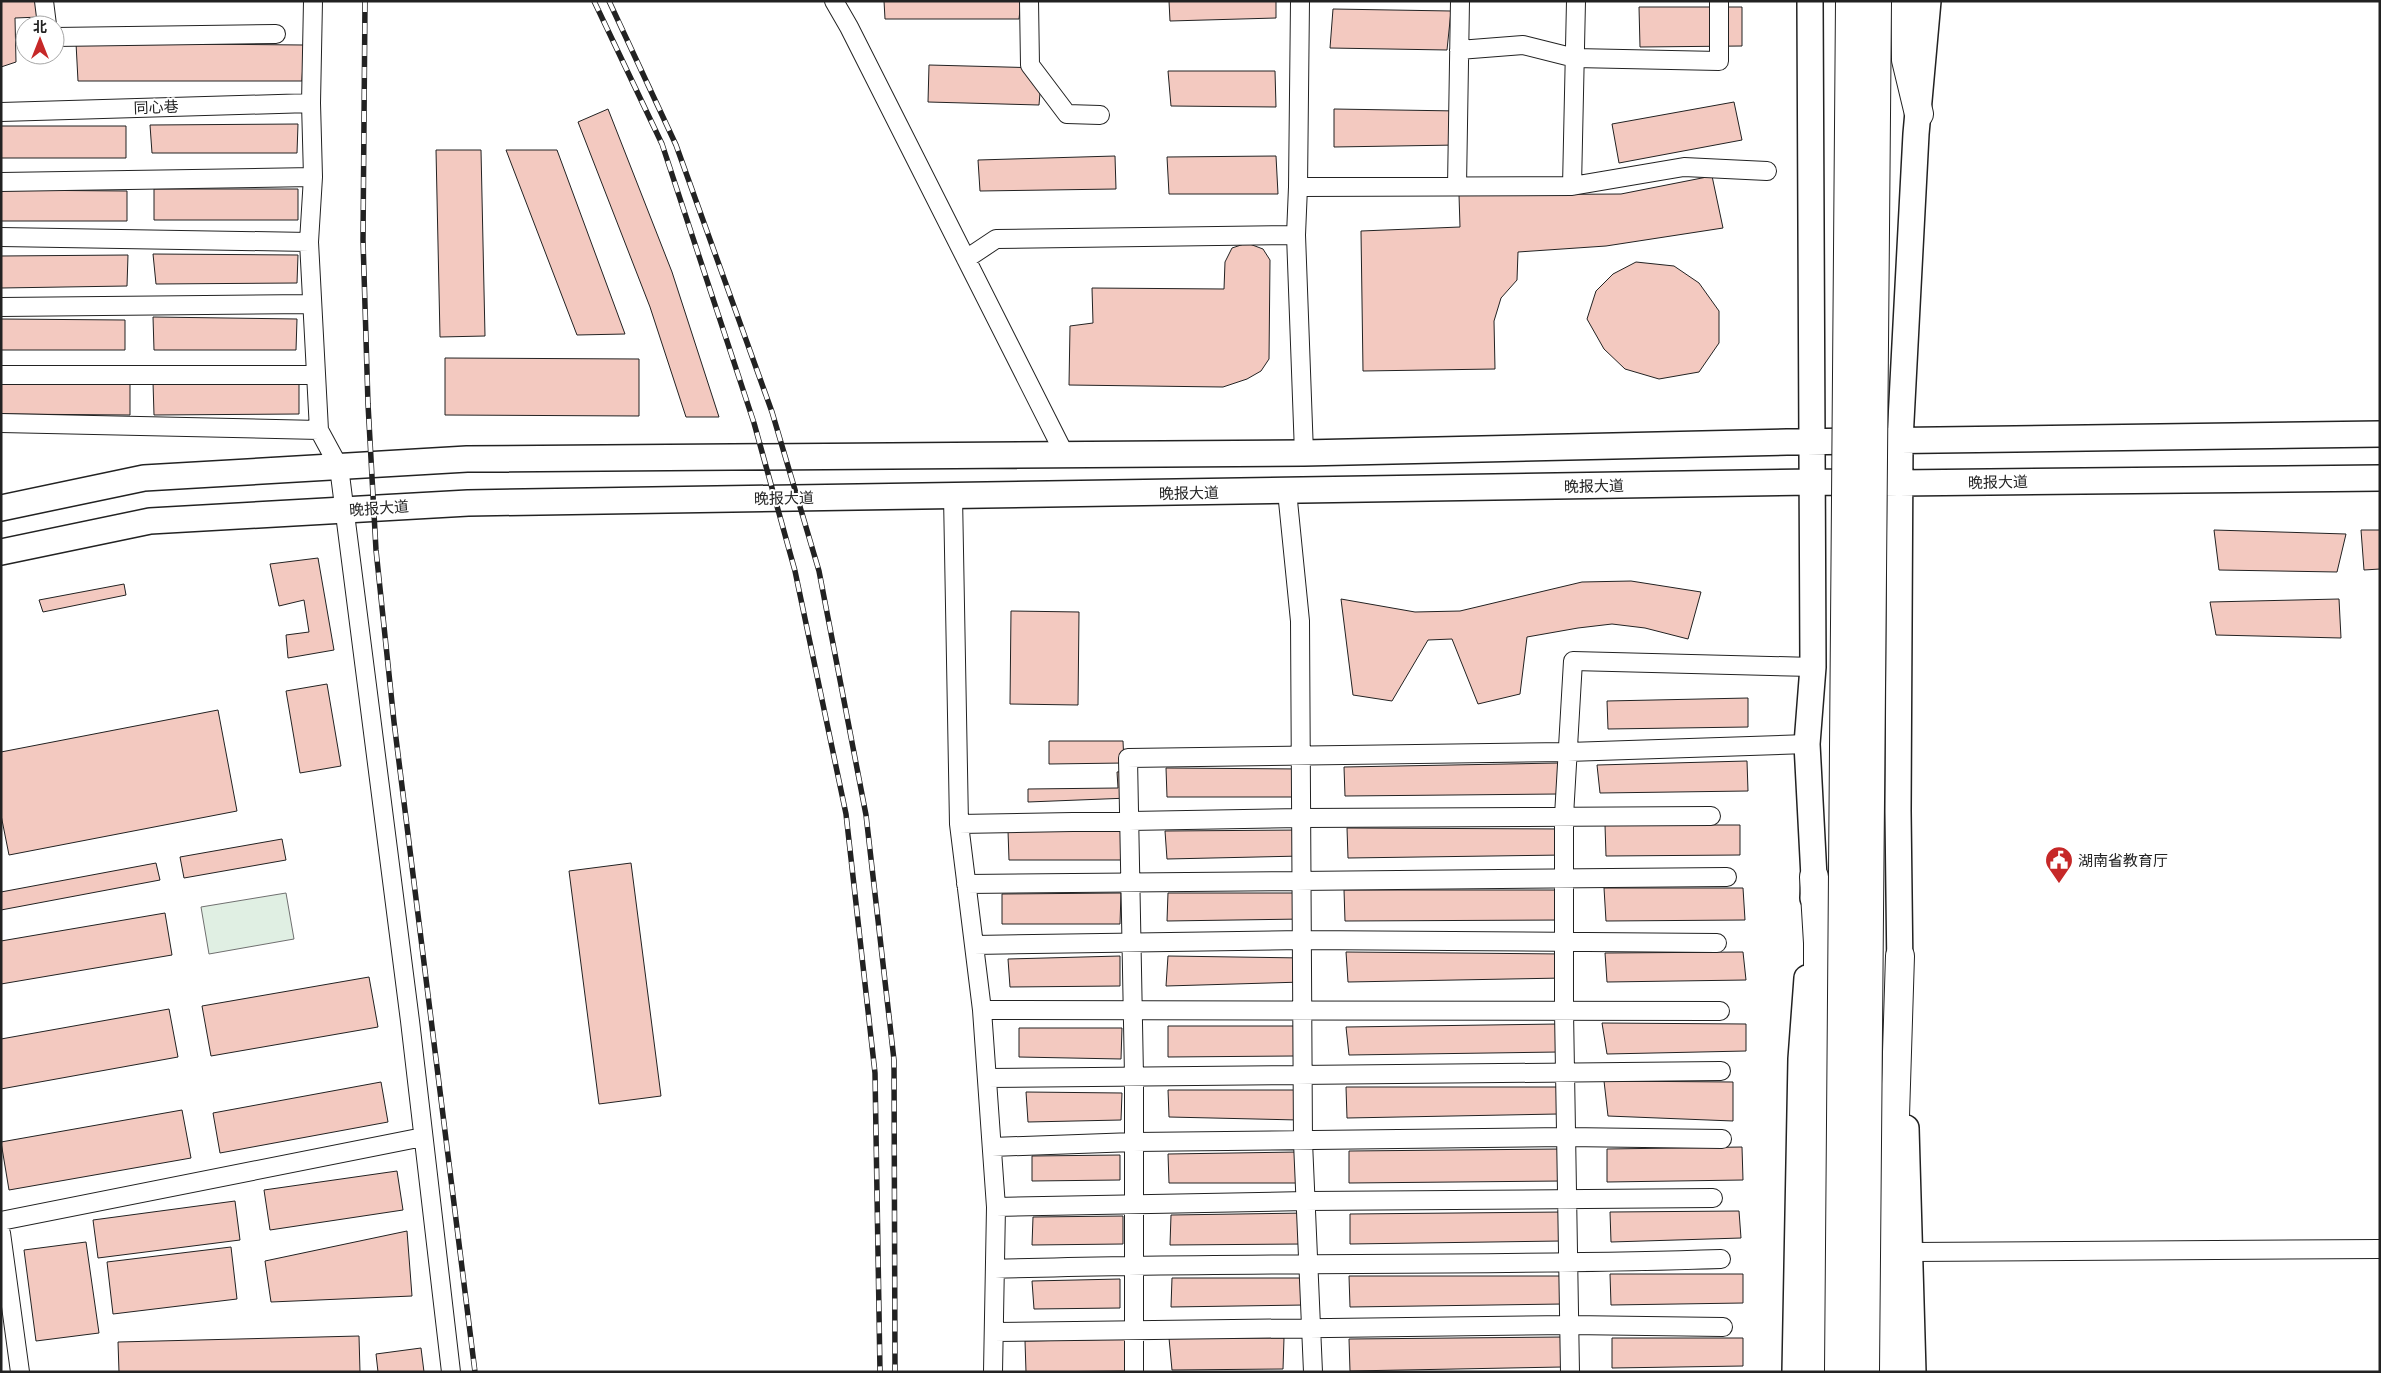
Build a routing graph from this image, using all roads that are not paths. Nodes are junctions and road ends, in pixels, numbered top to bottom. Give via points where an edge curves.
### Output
1 (44, 1) edge
2 (313, 1) edge
3 (834, 1) edge
4 (1029, 1) edge
5 (1300, 1) edge
6 (1460, 1) edge
7 (1576, 1) edge
8 (1719, 1) edge
9 (1810, 1) edge
10 (1850, 1) edge
11 (1877, 1) edge
12 (1905, 1) edge
13 (1928, 1) edge
14 (46, 15) edge
15 (276, 34) dead end
16 (65, 37) edge
17 (1459, 50) junction
18 (1574, 58) junction
19 (310, 103) junction
20 (1, 112) edge
21 (1919, 114) junction
22 (1100, 115) dead end
23 (1767, 171) dead end
24 (313, 177) junction
25 (1, 182) edge
26 (1457, 186) junction
27 (1572, 186) junction
28 (1298, 187) junction
29 (1296, 235) junction
30 (1, 237) edge
31 (309, 242) junction
32 (966, 259) junction
33 (312, 304) junction
34 (1, 308) edge
35 (1, 375) edge
36 (316, 375) junction
37 (1, 423) edge
38 (319, 430) junction
39 (2380, 434) edge
40 (1900, 440) junction
41 (1812, 442) junction
42 (1304, 453) junction
43 (1065, 455) junction
44 (339, 467) junction
45 (2380, 478) edge
46 (1812, 482) junction
47 (1899, 483) junction
48 (1287, 491) junction
49 (953, 496) junction
50 (1, 508) edge
51 (344, 511) junction
52 (1, 552) edge
53 (1813, 667) junction
54 (1807, 744) junction
55 (1568, 752) junction
56 (1301, 757) junction
57 (1564, 816) junction
58 (1711, 816) dead end
59 (1302, 818) junction
60 (1129, 822) junction
61 (959, 824) junction
62 (1727, 877) dead end
63 (1814, 877) junction
64 (1564, 879) junction
65 (1302, 880) junction
66 (1130, 883) junction
67 (966, 884) junction
68 (1303, 940) junction
69 (1132, 941) junction
70 (1564, 941) junction
71 (1717, 943) dead end
72 (974, 945) junction
73 (1900, 956) junction
74 (982, 1010) junction
75 (1134, 1010) junction
76 (1564, 1011) junction
77 (1720, 1011) dead end
78 (1304, 1012) junction
79 (1720, 1071) dead end
80 (1565, 1072) junction
81 (1134, 1076) junction
82 (1304, 1076) junction
83 (987, 1078) junction
84 (423, 1137) junction
85 (1566, 1137) junction
86 (1722, 1139) dead end
87 (1134, 1142) junction
88 (1303, 1142) junction
89 (992, 1147) junction
90 (1713, 1198) dead end
91 (1567, 1199) junction
92 (1306, 1201) junction
93 (1134, 1205) junction
94 (996, 1207) junction
95 (1, 1220) edge
96 (1, 1233) edge
97 (2380, 1249) edge
98 (1911, 1252) junction
99 (1720, 1259) dead end
100 (1134, 1264) junction
101 (1308, 1264) junction
102 (1568, 1264) junction
103 (995, 1269) junction
104 (1570, 1325) junction
105 (1723, 1327) dead end
106 (1311, 1329) junction
107 (1134, 1330) junction
108 (994, 1332) junction
109 (20, 1372) edge
110 (451, 1372) edge
111 (993, 1372) edge
112 (1134, 1372) edge
113 (1312, 1372) edge
114 (1570, 1372) edge
115 (1795, 1372) edge
116 (1818, 1372) edge
117 (1839, 1372) edge
118 (1865, 1372) edge
119 (1887, 1372) edge
120 (1913, 1372) edge

1 - 14 street
2 - 19 street
3 - 32 street
4 - 22 street via 1030,65 1067,114
5 - 28 street
6 - 17 street
7 - 18 street
8 - 18 street via 1719,60
9 - 41 main road
10 - 117 highway, bridge
11 - 118 highway, bridge
12 - 21 highway via 1906,60
13 - 21 main road
15 - 16 street
17 - 18 street via 1524,45
17 - 26 street
18 - 27 street
19 - 20 street, 同心巷
19 - 24 street
21 - 40 main road
23 - 27 street via 1684,167
24 - 25 street
24 - 31 street
26 - 27 street
26 - 28 street
28 - 29 street
29 - 32 street via 996,239
29 - 42 street
30 - 31 street
31 - 33 street
32 - 43 street
33 - 34 street
33 - 36 street
35 - 36 street
36 - 38 street
37 - 38 street
38 - 44 street
39 - 40 main road
40 - 41 main road
40 - 47 main road
41 - 42 main road
41 - 46 main road
42 - 43 main road
43 - 44 main road via 466,459
44 - 50 main road via 144,478
44 - 51 street
45 - 47 main road, 晚报大道
46 - 47 main road, 晚报大道
46 - 48 main road, 晚报大道
46 - 53 main road
47 - 73 main road
48 - 49 main road, 晚报大道
48 - 56 street via 1300,622
49 - 51 main road, 晚报大道 via 468,503
49 - 61 street
51 - 52 main road, 晚报大道 via 150,521
51 - 84 street
53 - 54 main road
53 - 55 street via 1573,661
54 - 55 street
54 - 63 main road
55 - 56 street
55 - 57 street
56 - 59 street
56 - 60 street via 1128,758
57 - 58 street
57 - 59 street
57 - 64 street
59 - 60 street
59 - 65 street
60 - 61 street
60 - 66 street
61 - 67 street
62 - 64 street
63 - 115 main road via 1801,1059
63 - 116 highway via 1818,943
64 - 65 street
64 - 70 street
65 - 66 street
65 - 68 street
66 - 67 street
66 - 69 street
67 - 72 street
68 - 69 street
68 - 70 street
68 - 78 street
69 - 72 street
69 - 75 street
70 - 71 street
70 - 76 street
72 - 74 street
73 - 98 main road
73 - 119 highway
74 - 75 street
74 - 83 street
75 - 78 street
75 - 81 street
76 - 77 street
76 - 78 street
76 - 80 street
78 - 82 street
79 - 80 street
80 - 82 street
80 - 85 street
81 - 82 street
81 - 83 street
81 - 87 street
82 - 88 street
83 - 89 street
84 - 95 street
84 - 110 street
85 - 86 street
85 - 88 street
85 - 91 street
87 - 88 street
87 - 89 street
87 - 93 street
88 - 92 street
89 - 94 street
90 - 91 street
91 - 92 street
91 - 102 street
92 - 93 street
92 - 101 street
93 - 94 street
93 - 100 street
94 - 103 street
96 - 109 street
97 - 98 street
98 - 120 main road
99 - 102 street
100 - 101 street
100 - 103 street
100 - 107 street
101 - 102 street
101 - 106 street
102 - 104 street
103 - 108 street
104 - 105 street
104 - 106 street
104 - 114 street
106 - 107 street
106 - 113 street
107 - 108 street
107 - 112 street
108 - 111 street

